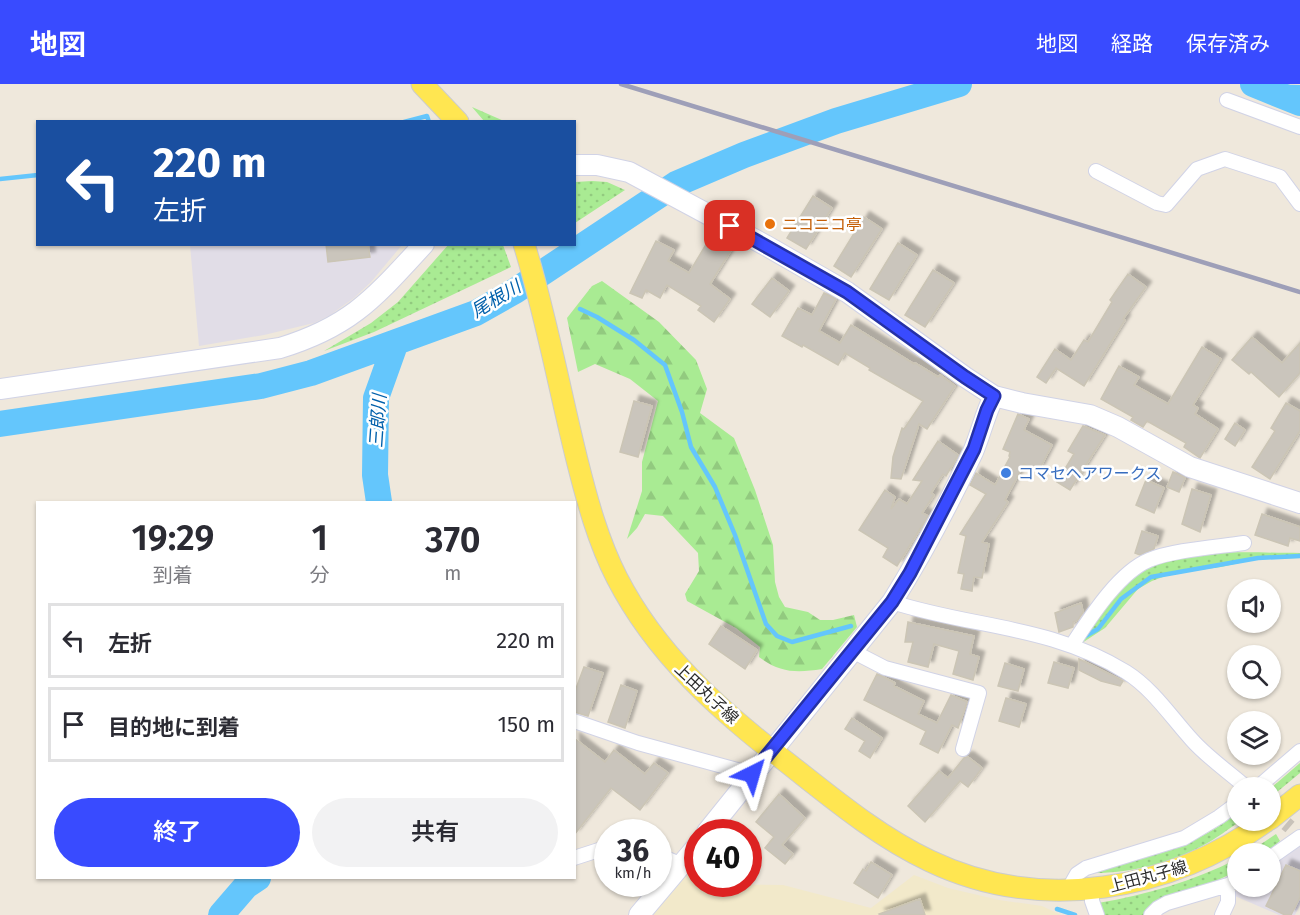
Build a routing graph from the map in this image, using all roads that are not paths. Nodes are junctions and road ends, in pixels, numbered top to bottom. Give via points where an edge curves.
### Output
1 (422, 84) edge
2 (1227, 100) dead end
3 (456, 120) edge
4 (1300, 127) edge
5 (576, 165) edge
6 (1096, 171) dead end
7 (1300, 204) edge
8 (422, 246) edge
9 (526, 251) edge
10 (0, 389) edge
11 (994, 396) junction
12 (1300, 503) edge
13 (1244, 543) dead end
14 (892, 602) junction
15 (1072, 645) junction
16 (852, 651) junction
17 (576, 722) edge
18 (963, 749) dead end
19 (772, 751) junction
20 (1300, 751) edge
21 (752, 774) junction
22 (1234, 777) edge
23 (1270, 777) edge
24 (1300, 795) edge
25 (1227, 811) edge
26 (717, 819) edge
27 (1286, 828) edge
28 (1278, 843) edge
29 (594, 852) edge
30 (576, 857) edge
31 (672, 861) edge
32 (684, 862) edge
33 (682, 865) junction
34 (1227, 884) edge
35 (1068, 890) junction
36 (1092, 890) junction
37 (1229, 897) edge
38 (639, 915) edge
39 (1096, 915) edge
40 (1151, 915) edge
41 (1222, 915) edge

1 - 3 main road
2 - 4 street
5 - 11 street via 609,166 643,179 847,292
6 - 7 street via 1166,205 1197,169 1225,159 1280,177
8 - 10 street via 364,307 309,340 280,348
9 - 19 main road, 上田丸子線 via 588,504 617,577 674,662
11 - 12 street via 1090,415 1190,467
11 - 14 street via 974,449
13 - 15 street via 1158,557 1139,566 1089,619
14 - 15 street
14 - 16 street
15 - 22 street via 1127,673 1150,691 1194,742
16 - 18 street via 885,668 979,693
16 - 19 street
17 - 21 street
19 - 21 street
19 - 35 main road, 上田丸子線 via 857,816 929,861 987,880
20 - 23 street
21 - 26 street
24 - 27 main road, 上田丸子線
25 - 35 street via 1184,838 1086,868 1072,880
27 - 28 street
27 - 36 main road, 上田丸子線 via 1151,879
29 - 30 street
31 - 33 street
32 - 33 street
33 - 38 street
34 - 40 street via 1167,903
35 - 36 main road, 上田丸子線
36 - 39 street
37 - 41 street

